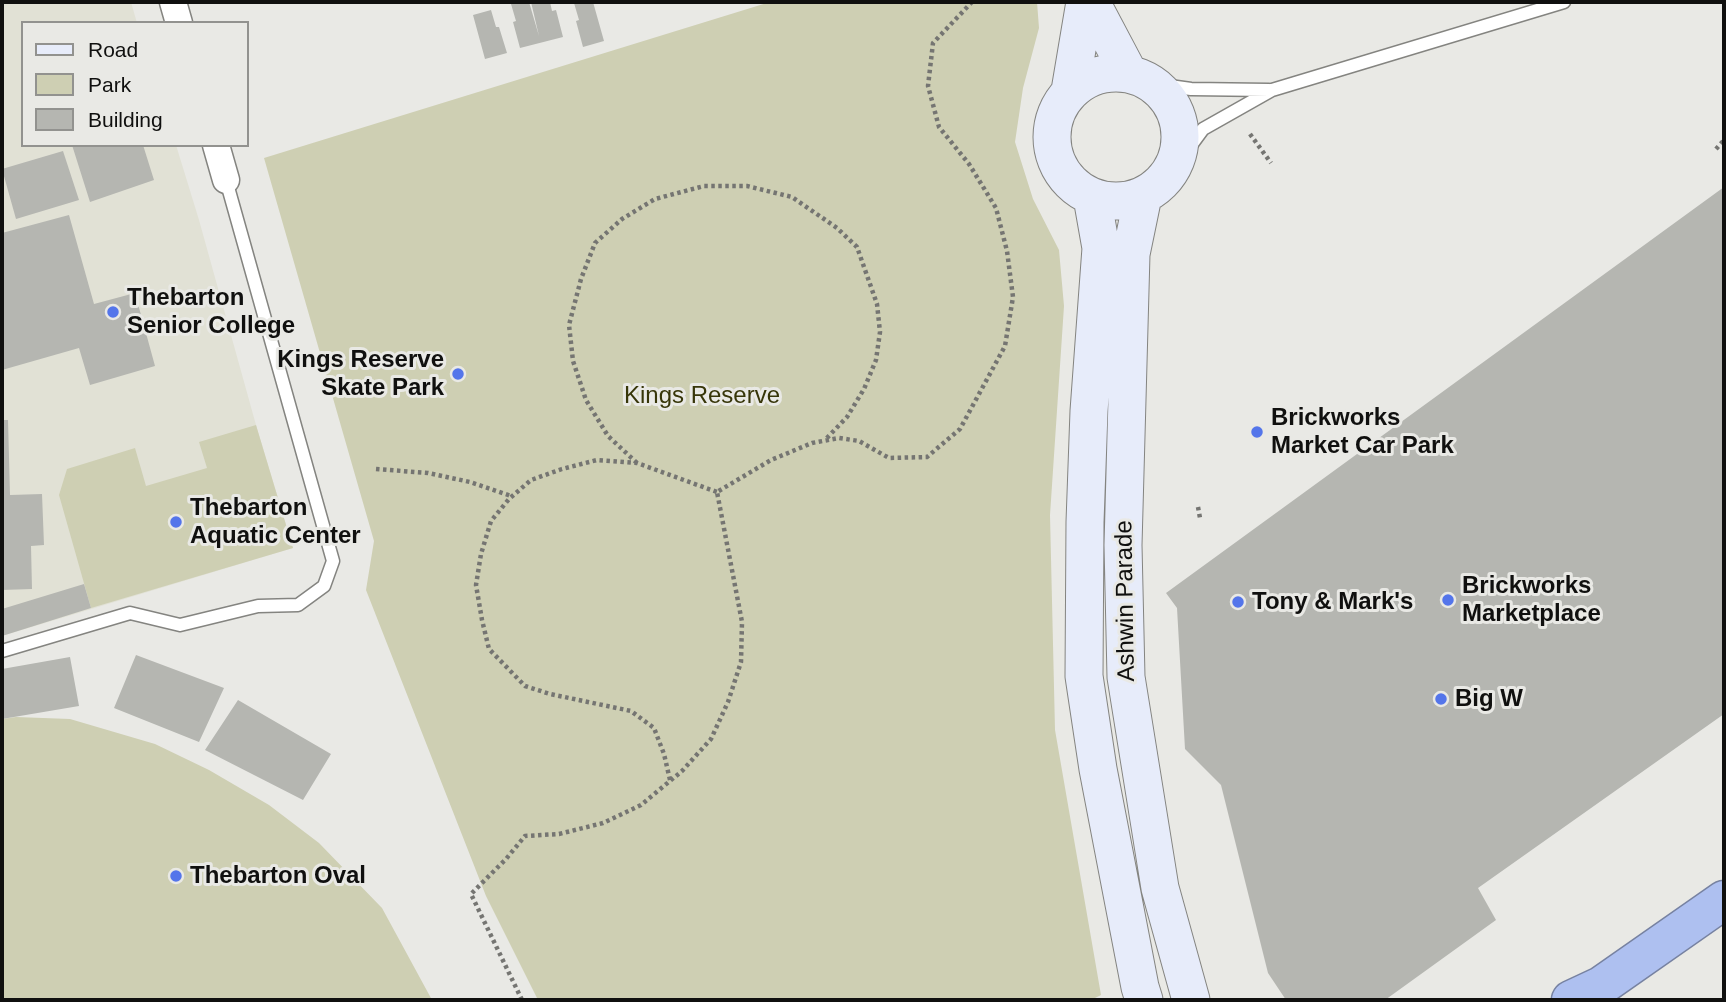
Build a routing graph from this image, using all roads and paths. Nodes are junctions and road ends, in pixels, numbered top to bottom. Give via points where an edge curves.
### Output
1 (173, 2) edge
2 (972, 2) edge
3 (1085, 2) edge
4 (1091, 2) edge
5 (1564, 2) edge
6 (178, 21) edge
7 (1142, 78) junction
8 (1070, 90) junction
9 (1272, 90) junction
10 (1250, 134) dead end
11 (1723, 144) edge
12 (217, 147) edge
13 (1716, 149) dead end
14 (1271, 163) dead end
15 (1172, 171) junction
16 (226, 180) joint
17 (1143, 196) junction
18 (1092, 197) junction
19 (825, 440) junction
20 (637, 463) junction
21 (376, 469) dead end
22 (717, 492) junction
23 (512, 497) junction
24 (1198, 507) dead end
25 (1200, 518) dead end
26 (2, 652) edge
27 (670, 780) junction
28 (1724, 900) edge
29 (522, 1000) edge
30 (1144, 1000) edge
31 (1191, 1000) edge
32 (1571, 1000) edge

1 - 6 street
2 - 19 path via 933,43 928,86 939,127 996,208 1013,297 1005,346 960,429 927,457 889,458 859,441
3 - 8 street
4 - 7 street
5 - 9 lane
7 - 8 street via 1097,74
7 - 9 lane via 1191,89
7 - 15 street via 1175,109 1181,140
8 - 18 street via 1056,112 1051,137 1056,162 1070,183
9 - 15 lane via 1203,129
10 - 14 path
11 - 13 path
12 - 16 street
15 - 17 street
16 - 26 lane via 333,561 324,586 298,605 258,606 180,625 130,613
17 - 18 street via 1117,202
17 - 31 street, Ashwin Parade via 1131,254 1123,554 1126,677 1160,888
18 - 30 street, Ashwin Parade via 1101,248 1085,508 1084,676
19 - 20 path via 847,417 876,360 877,304 857,247 792,197 747,186 704,186 655,199 622,219 595,243 580,279 569,325 573,361 586,400 608,436
19 - 22 path via 771,460
20 - 22 path
20 - 23 path via 597,460 562,469 531,480
21 - 23 path via 428,473
22 - 27 path via 742,622 741,663 711,739
23 - 27 path via 491,520 476,585 489,649 525,685 631,711 654,728
24 - 25 path
27 - 29 path via 641,805 603,823 559,834 525,836 471,894
28 - 32 highway via 1601,986

